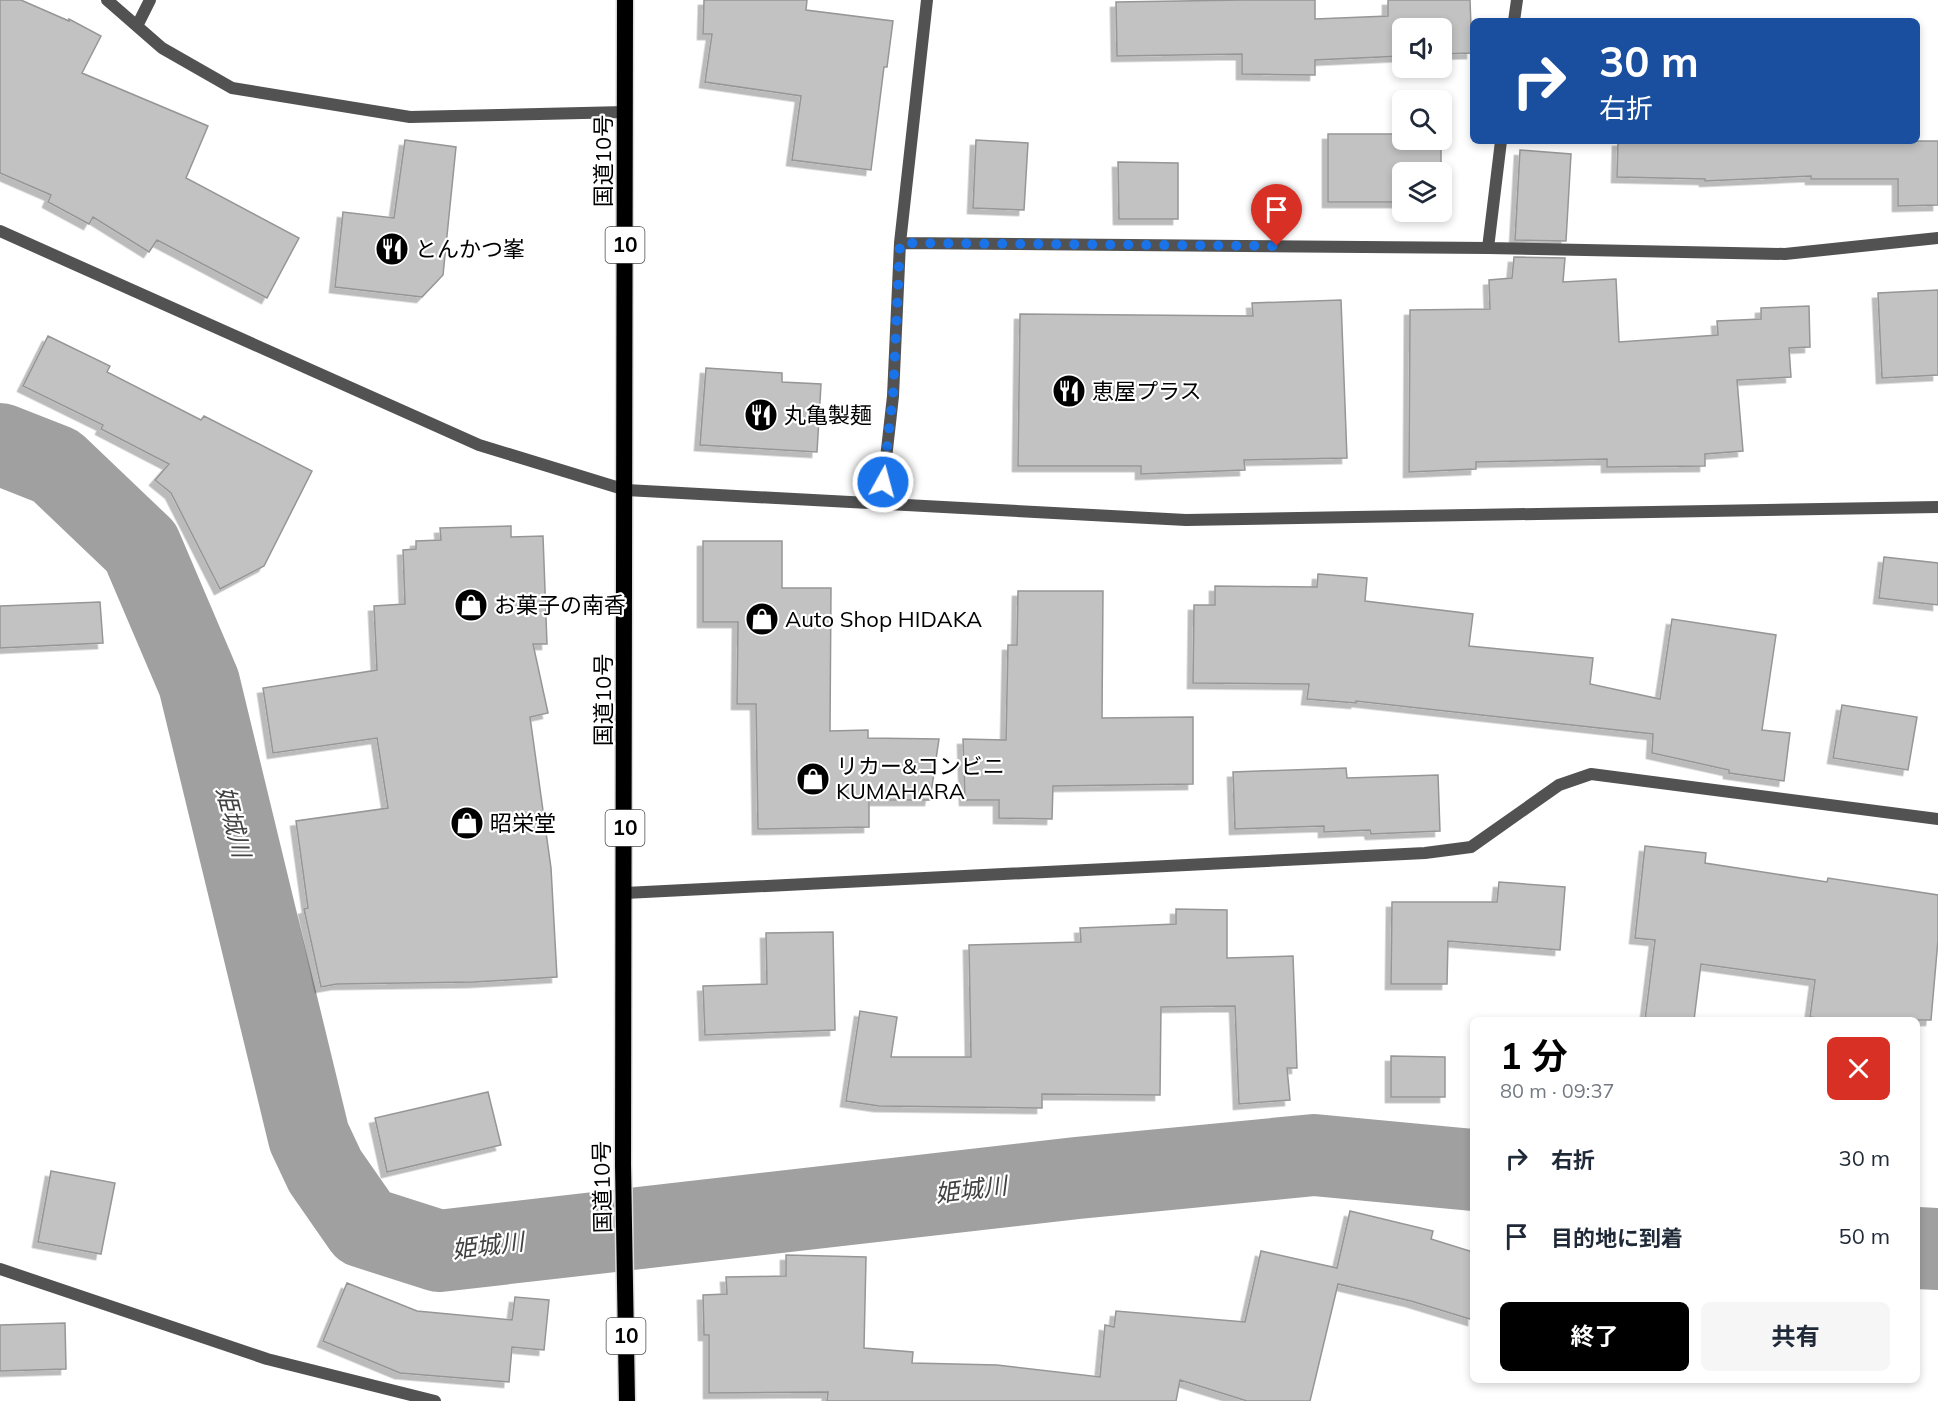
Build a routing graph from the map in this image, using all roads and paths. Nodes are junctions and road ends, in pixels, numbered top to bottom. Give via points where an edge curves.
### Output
1 (107, 0) edge
2 (150, 0) edge
3 (625, 0) edge
4 (927, 0) edge
5 (1517, 0) edge
6 (1514, 18) edge
7 (137, 27) junction
8 (625, 112) junction
9 (1500, 144) edge
10 (0, 231) edge
11 (1938, 238) edge
12 (900, 243) junction
13 (1488, 248) junction
14 (626, 490) junction
15 (881, 503) junction
16 (1938, 507) edge
17 (1938, 819) edge
18 (625, 893) junction
19 (0, 1269) edge
20 (435, 1401) edge
21 (627, 1401) edge

1 - 7 street
2 - 7 street
3 - 8 highway, 国道10号 / 10
4 - 12 street
5 - 6 street
7 - 8 street via 162,48 232,88 410,117
8 - 14 highway, 国道10号 / 10
9 - 13 street
10 - 14 street via 479,445
11 - 13 street via 1785,254
12 - 13 street
12 - 15 street via 893,396
14 - 15 street
14 - 18 highway, 国道10号 / 10
15 - 16 street via 1186,520
17 - 18 street via 1591,774 1559,785 1471,847 1425,853
18 - 21 highway, 国道10号 / 10 via 623,1165
19 - 20 street via 267,1359

